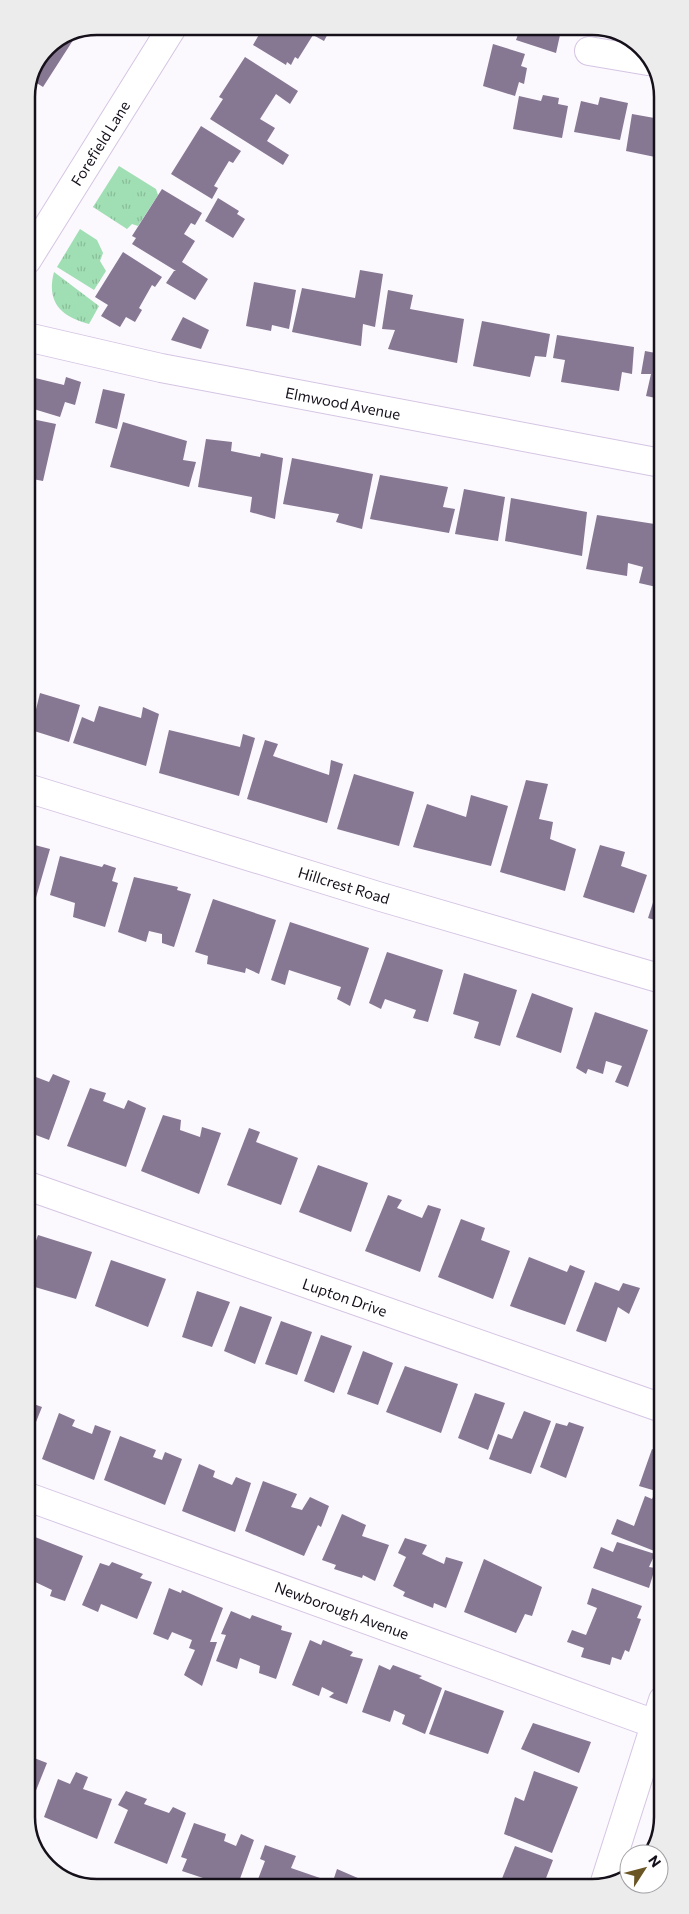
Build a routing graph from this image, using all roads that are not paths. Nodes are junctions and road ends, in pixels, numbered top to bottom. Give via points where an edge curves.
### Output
1 (167, 35) edge
2 (589, 51) dead end
3 (635, 52) edge
4 (35, 247) edge
5 (35, 339) edge
6 (654, 462) edge
7 (35, 790) edge
8 (654, 977) edge
9 (35, 1188) edge
10 (654, 1405) edge
11 (35, 1499) edge
12 (654, 1710) edge
13 (654, 1728) edge
14 (606, 1877) edge

1 - 4 street, Forefield Lane
2 - 3 street
5 - 6 street, Elmwood Avenue via 161,368
7 - 8 street, Hillcrest Road
9 - 10 street, Lupton Drive
11 - 12 street, Newborough Avenue
13 - 14 street

